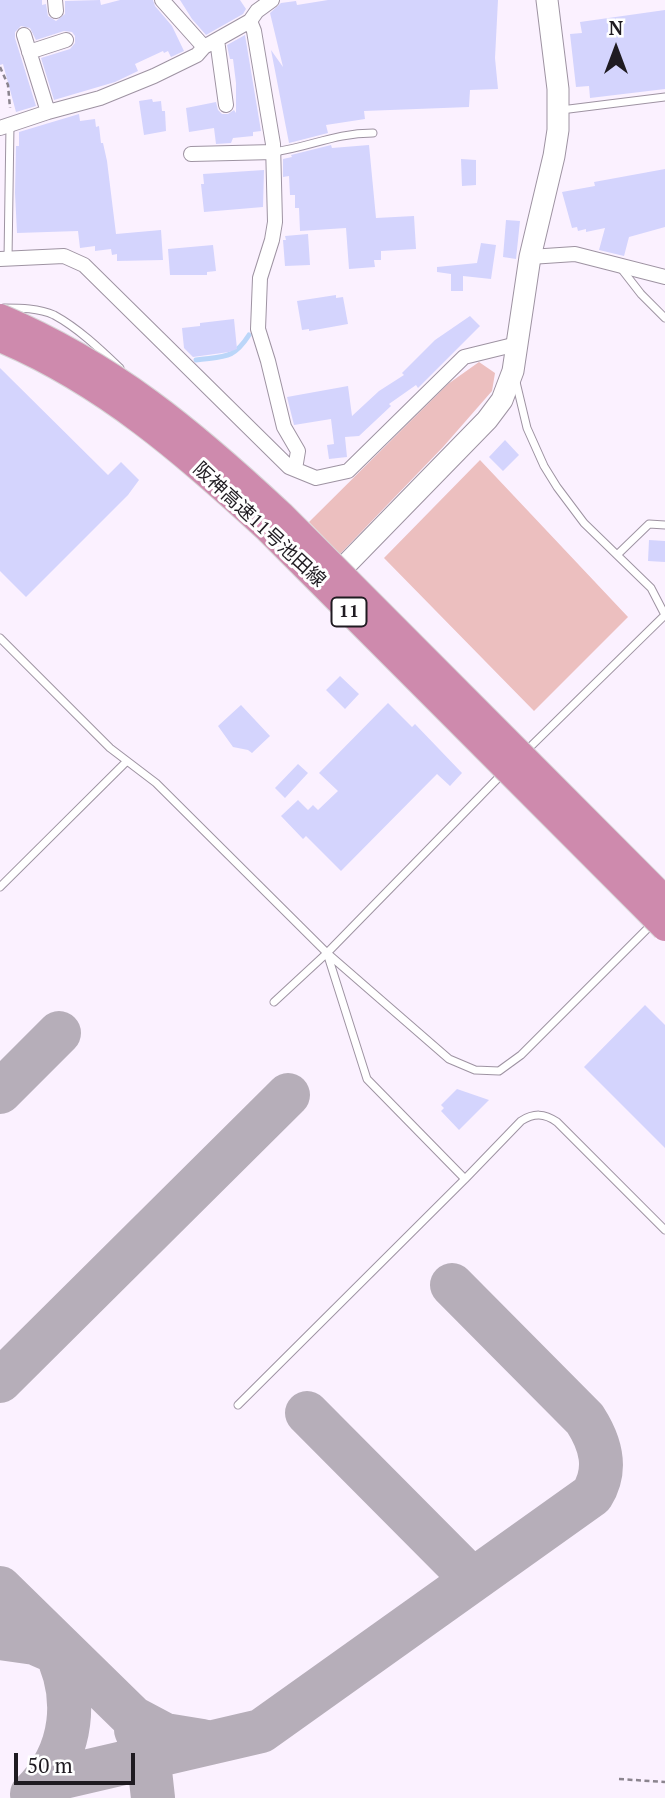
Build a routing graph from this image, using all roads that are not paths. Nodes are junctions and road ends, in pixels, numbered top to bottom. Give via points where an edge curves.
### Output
1 (162, 0) edge
2 (272, 0) edge
3 (547, 0) edge
4 (250, 21) junction
5 (24, 35) dead end
6 (66, 40) dead end
7 (210, 44) junction
8 (29, 52) junction
9 (665, 97) edge
10 (226, 105) dead end
11 (565, 109) junction
12 (48, 112) junction
13 (5, 126) edge
14 (373, 133) dead end
15 (274, 152) junction
16 (191, 154) dead end
17 (530, 257) junction
18 (4, 259) edge
19 (618, 264) junction
20 (665, 277) edge
21 (0, 307) edge
22 (0, 317) edge
23 (665, 318) edge
24 (0, 339) edge
25 (517, 344) junction
26 (121, 370) dead end
27 (513, 371) junction
28 (131, 380) dead end
29 (295, 469) junction
30 (246, 494) dead end
31 (665, 526) edge
32 (617, 555) junction
33 (665, 615) edge
34 (0, 638) edge
35 (127, 761) junction
36 (514, 762) junction
37 (0, 887) edge
38 (665, 899) edge
39 (665, 911) edge
40 (665, 928) edge
41 (327, 953) junction
42 (274, 1002) dead end
43 (465, 1179) junction
44 (665, 1230) edge
45 (238, 1405) dead end

1 - 7 street
2 - 4 street
3 - 11 street
4 - 7 street
4 - 15 street
5 - 8 street
6 - 8 street
7 - 10 street
7 - 12 street via 135,85
8 - 12 street
9 - 11 lane
11 - 17 street
12 - 13 street
13 - 18 lane
14 - 15 lane via 337,135
15 - 16 street
15 - 29 street via 275,222 260,278 258,329 284,427 298,451
17 - 19 street via 575,254
17 - 25 street
18 - 29 street via 64,256 84,265
19 - 20 street
19 - 23 lane
21 - 26 lane via 53,315 97,346
22 - 38 highway, 阪神高速11号池田線 / 11, bridge via 56,342 128,385 220,459 281,514
24 - 40 highway, 阪神高速11号池田線 / 11, bridge via 115,402 228,493
25 - 27 street
25 - 29 street via 464,357 348,471 316,478
27 - 32 lane via 522,415 544,466 584,523
27 - 36 street via 502,400 487,420 327,575
28 - 30 lane
31 - 32 lane via 649,524
32 - 33 lane via 651,587
33 - 36 lane
34 - 35 lane
35 - 37 lane
35 - 41 lane via 156,783
36 - 39 street
36 - 41 lane
39 - 41 lane via 521,1055 499,1071 475,1070 449,1059
41 - 42 lane
41 - 43 lane via 367,1079
43 - 44 lane via 521,1121 548,1116
43 - 45 lane

